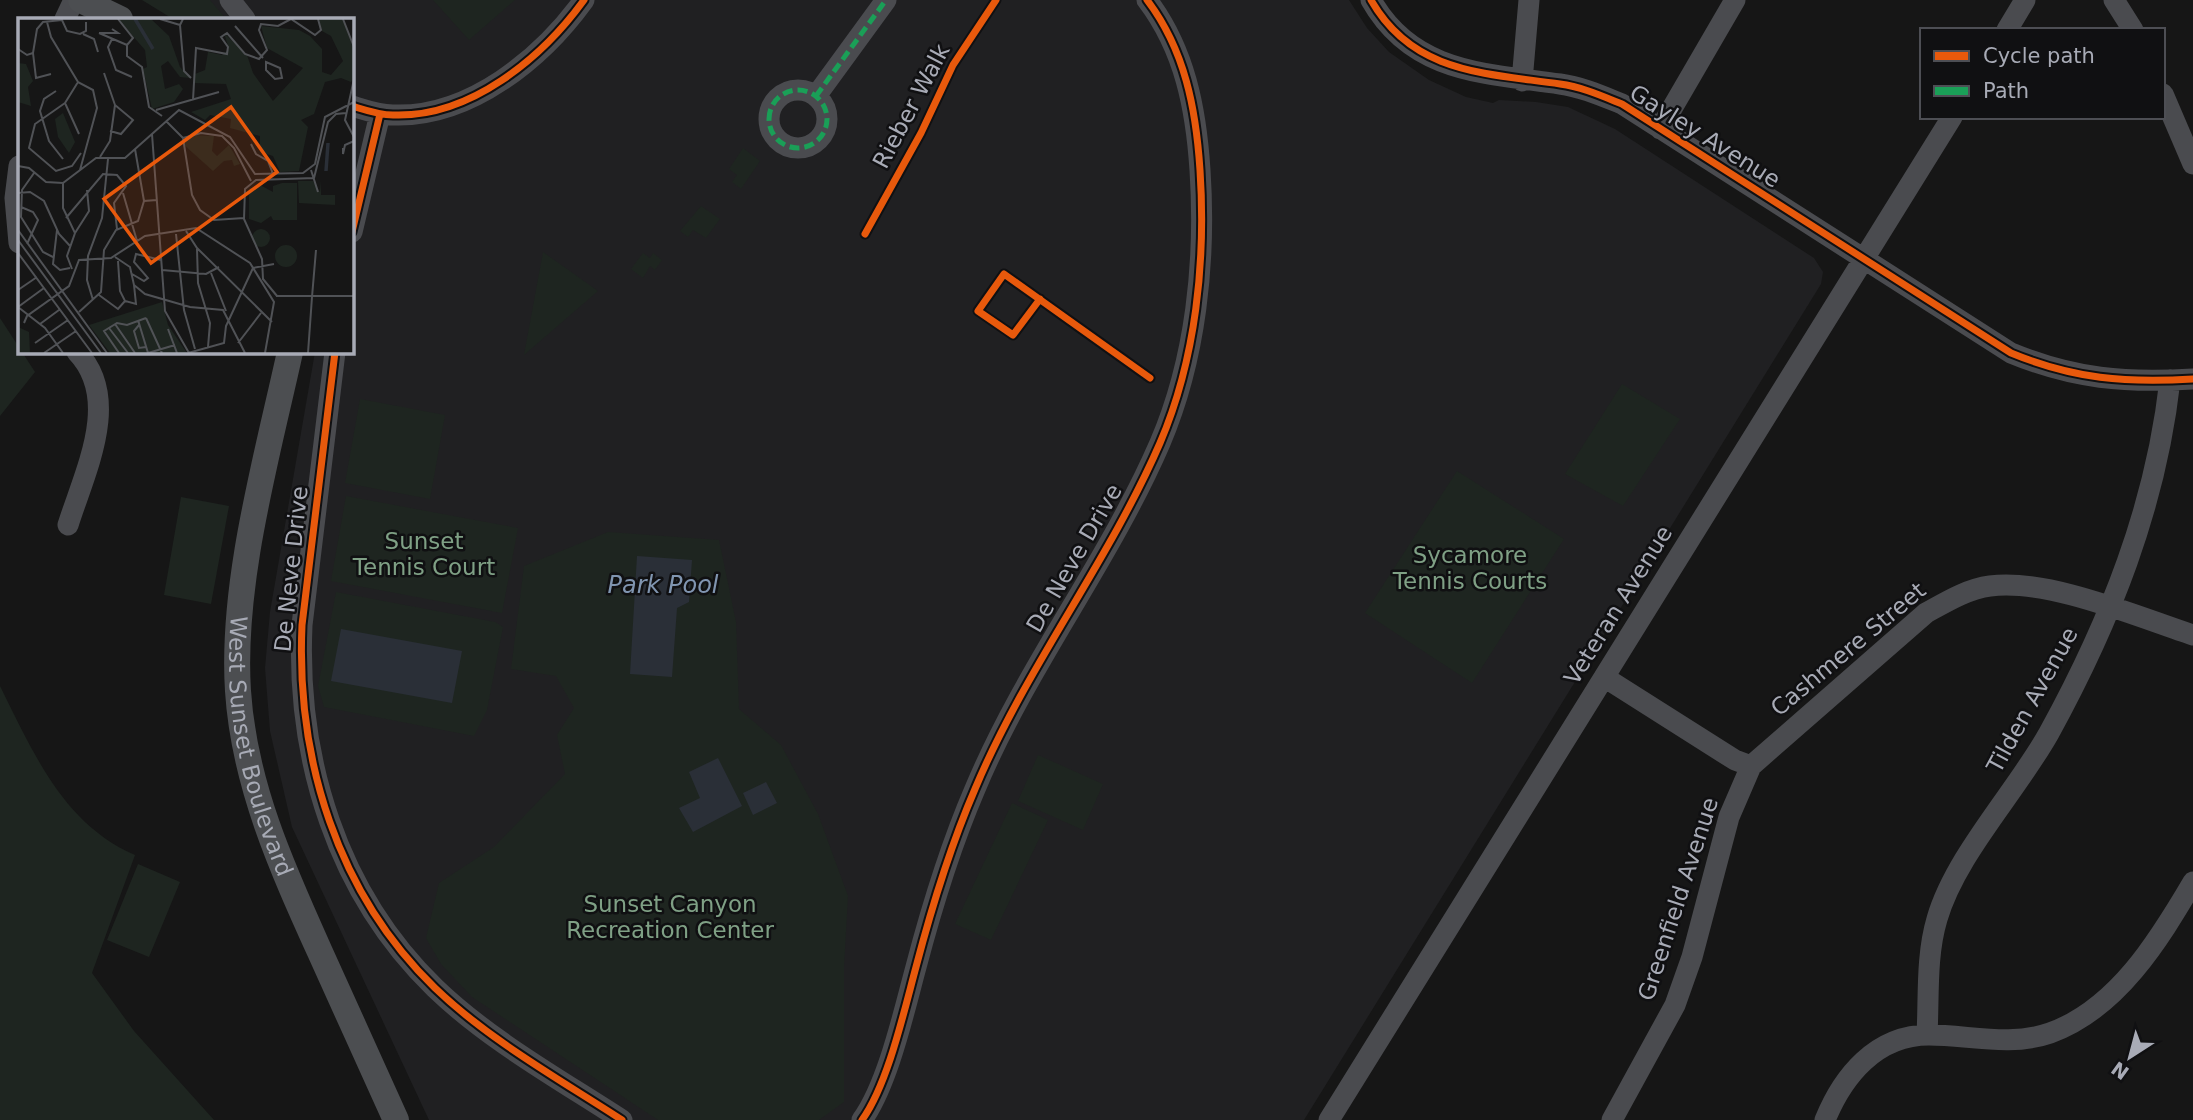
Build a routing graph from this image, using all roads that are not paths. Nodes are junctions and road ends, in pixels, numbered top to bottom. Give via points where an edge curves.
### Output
1 (74, 0) edge
2 (81, 0) edge
3 (230, 0) edge
4 (584, 0) edge
5 (886, 0) edge
6 (1147, 0) edge
7 (1371, 0) edge
8 (1529, 0) edge
9 (1735, 0) edge
10 (2025, 0) edge
11 (2114, 0) edge
12 (65, 18) edge
13 (118, 18) edge
14 (244, 18) edge
15 (2008, 28) edge
16 (2132, 28) edge
17 (1522, 81) junction
18 (816, 96) dead end
19 (2165, 99) edge
20 (354, 107) edge
21 (380, 114) junction
22 (1951, 119) edge
23 (1660, 129) junction
24 (2193, 164) edge
25 (18, 174) edge
26 (354, 224) edge
27 (18, 232) edge
28 (1865, 260) junction
29 (79, 354) edge
30 (290, 354) edge
31 (335, 354) edge
32 (2193, 379) edge
33 (2170, 380) junction
34 (68, 525) dead end
35 (2111, 608) junction
36 (2193, 635) edge
37 (1604, 677) junction
38 (1751, 765) junction
39 (2193, 882) edge
40 (1927, 1035) junction
41 (396, 1120) edge
42 (622, 1120) edge
43 (862, 1120) edge
44 (1329, 1120) edge
45 (1612, 1120) edge
46 (1825, 1120) edge

1 - 12 street
2 - 13 main road
3 - 14 street
4 - 21 street via 542,48 478,93 435,111
5 - 18 street
6 - 43 street, De Neve Drive via 1168,34 1187,80 1198,147 1201,265 1183,372 1160,443 1026,681 975,789 940,880 885,1070
7 - 17 street, Gayley Avenue via 1392,28 1438,62
8 - 17 street
9 - 23 street
10 - 15 street
11 - 16 street
17 - 23 street, Gayley Avenue via 1588,90 1622,104
19 - 24 street
20 - 21 street
21 - 26 street
22 - 28 street, Veteran Avenue
23 - 28 street, Gayley Avenue
25 - 27 street
28 - 33 street, Gayley Avenue via 2011,353 2041,365 2083,377
28 - 37 street, Veteran Avenue
29 - 34 street via 97,381 100,411
30 - 41 main road, West Sunset Boulevard via 242,602 239,705 252,779 280,863
31 - 42 street, De Neve Drive via 300,664 309,750 344,862 399,949 435,988 513,1048
32 - 33 street, Gayley Avenue
33 - 35 street, Tilden Avenue via 2147,507
35 - 36 street, Cashmere Street
35 - 38 street, Cashmere Street via 2031,585 1990,586 1957,596 1926,613
35 - 40 street, Tilden Avenue via 2047,736 1956,876 1937,918 1930,956
37 - 38 street via 1735,761
37 - 44 street, Veteran Avenue
38 - 45 street, Greenfield Avenue via 1729,817 1675,1004
39 - 40 street via 2125,981 2087,1015 2049,1033 2008,1040
40 - 46 street via 1893,1043 1859,1063 1837,1090

